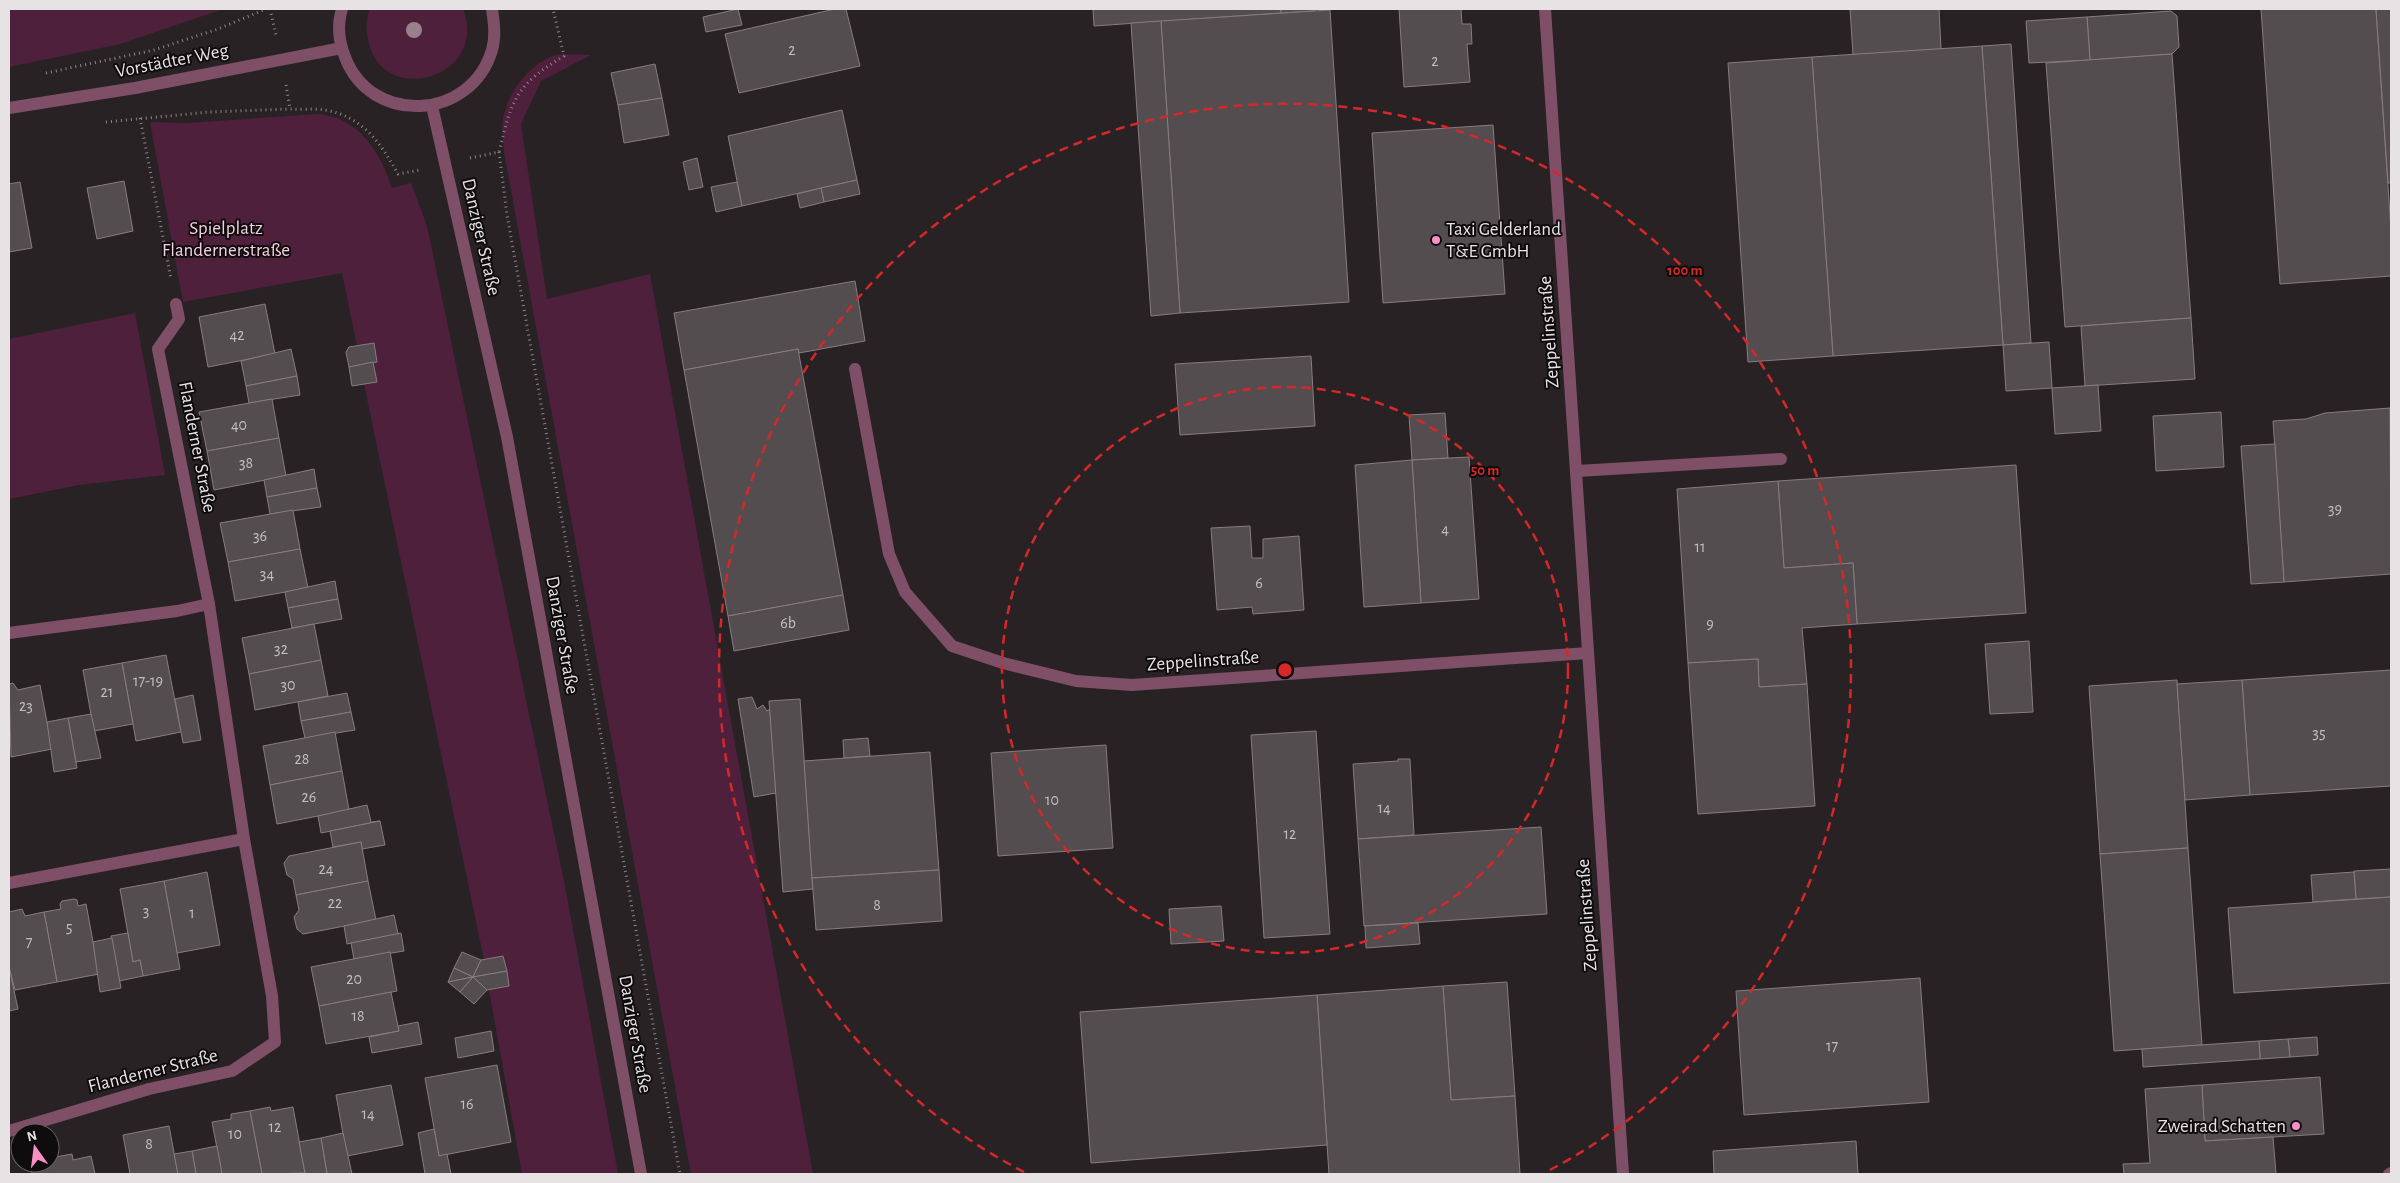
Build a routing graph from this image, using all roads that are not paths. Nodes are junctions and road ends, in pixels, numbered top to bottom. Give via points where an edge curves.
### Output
1 (342, 9) edge
2 (492, 9) edge
3 (1545, 9) edge
4 (342, 48) junction
5 (432, 106) junction
6 (9, 108) edge
7 (176, 304) road end
8 (855, 369) dead end
9 (1781, 459) dead end
10 (1577, 471) junction
11 (209, 604) junction
12 (9, 633) edge
13 (1588, 653) junction
14 (244, 839) junction
15 (9, 883) edge
16 (9, 1131) edge
17 (641, 1174) edge
18 (1623, 1174) edge

1 - 4 street via 339,31
2 - 5 street via 493,43 484,69 452,99
3 - 10 street, Zeppelinstraße
4 - 5 street via 348,67 375,95 412,107
4 - 6 street, Vorstädter Weg via 135,88
5 - 17 street, Danziger Straße via 507,437
7 - 11 street, Flanderner Straße via 179,319 158,349
8 - 13 street, Zeppelinstraße via 889,554 904,592 952,646 1003,663 1076,681 1132,685
9 - 10 street
10 - 13 street, Zeppelinstraße
11 - 12 street
11 - 14 street, Flanderner Straße
13 - 18 street, Zeppelinstraße
14 - 15 street
14 - 16 street, Flanderner Straße via 272,996 275,1042 232,1070 149,1088

